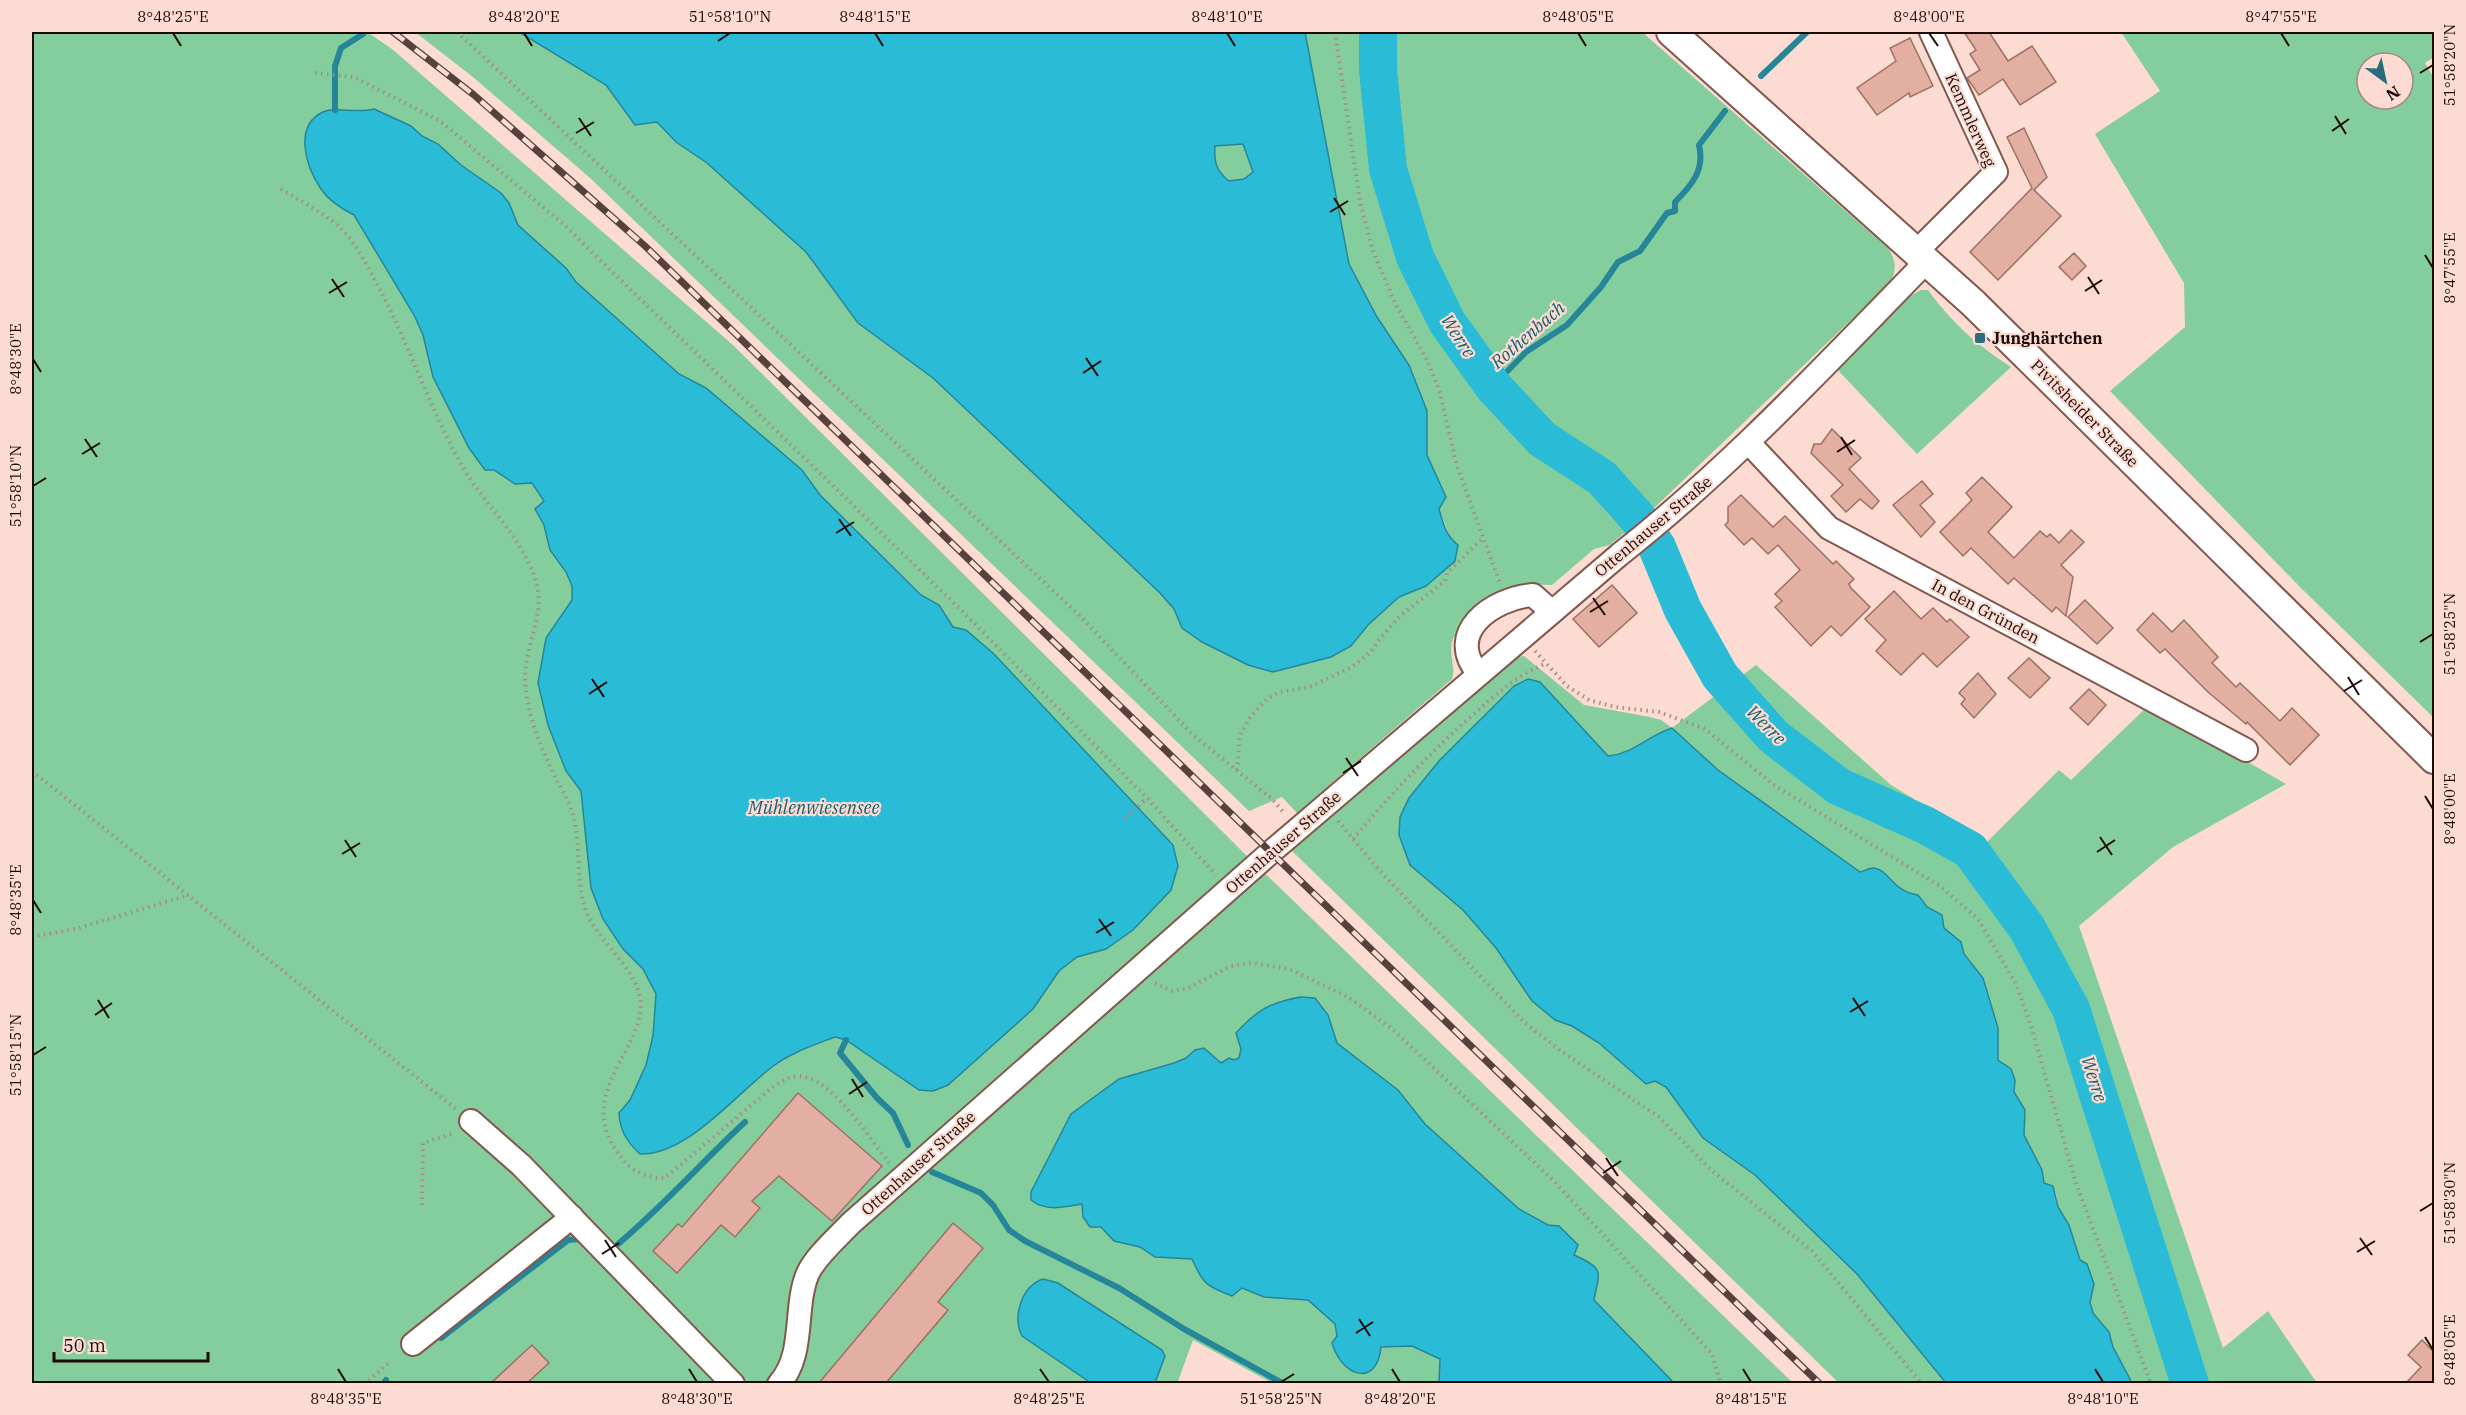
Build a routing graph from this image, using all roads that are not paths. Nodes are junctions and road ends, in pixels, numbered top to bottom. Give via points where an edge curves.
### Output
1 (1671, 32) edge
2 (1931, 32) edge
3 (1921, 257) junction
4 (1749, 443) junction
5 (1552, 612) junction
6 (1479, 674) junction
7 (2246, 750) dead end
8 (2434, 759) edge
9 (471, 1121) road end
10 (572, 1217) junction
11 (413, 1344) dead end
12 (733, 1383) edge
13 (779, 1383) edge

1 - 3 main road, Pivitsheider Straße
2 - 3 street, Kemmlerweg via 1996,172
3 - 4 street, Ottenhauser Straße
3 - 8 main road, Pivitsheider Straße via 2052,379
4 - 5 street, Ottenhauser Straße via 1664,520
4 - 7 street, In den Gründen via 1828,528
5 - 6 street, Ottenhauser Straße
5 - 6 street via 1533,595 1507,600 1478,621 1468,634 1466,654
6 - 13 street, Ottenhauser Straße via 850,1224 809,1271 800,1297 795,1358
9 - 10 street
10 - 11 street
10 - 12 street

